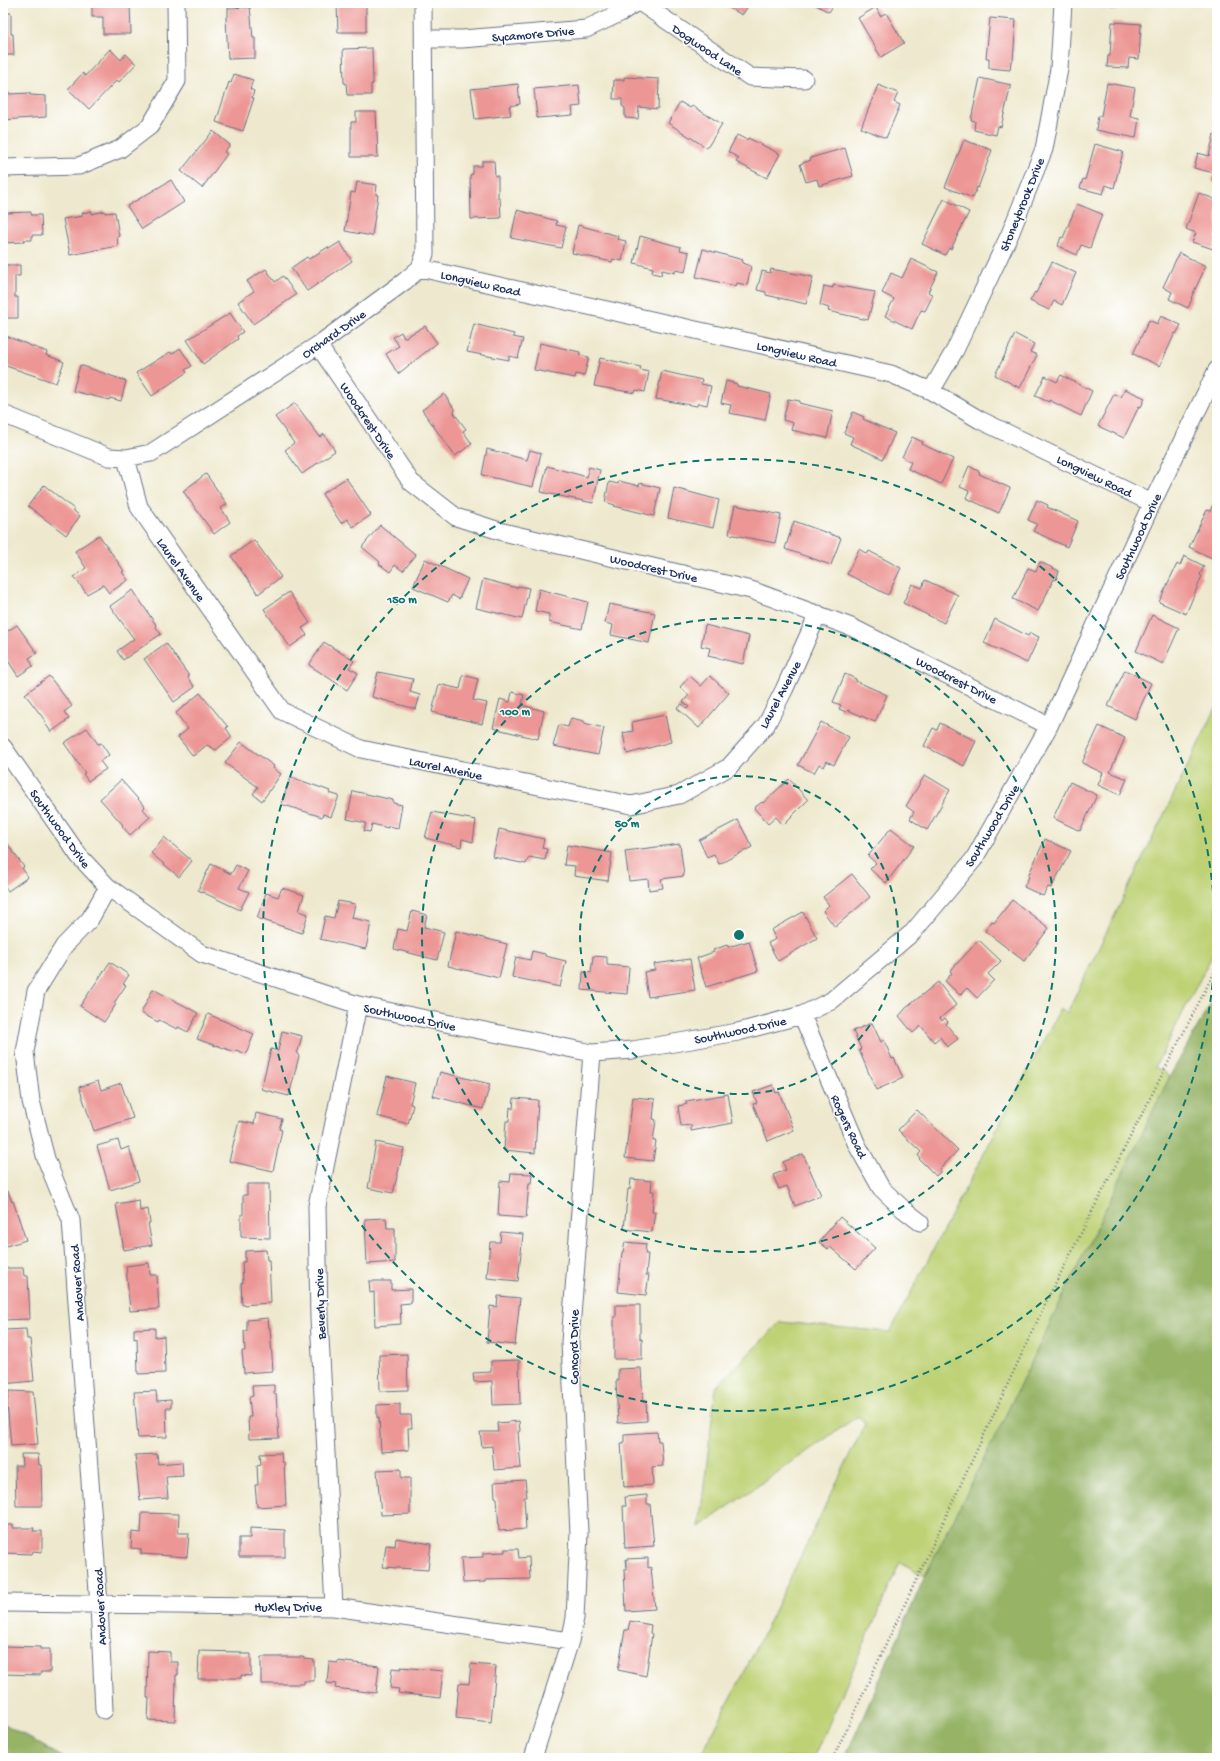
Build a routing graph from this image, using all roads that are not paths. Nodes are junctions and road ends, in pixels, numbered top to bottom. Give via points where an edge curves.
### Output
1 (176, 3) edge
2 (423, 3) edge
3 (635, 3) edge
4 (641, 3) edge
5 (1063, 3) edge
6 (424, 39) junction
7 (804, 79) dead end
8 (3, 168) edge
9 (420, 268) junction
10 (318, 345) junction
11 (1217, 370) edge
12 (931, 391) junction
13 (3, 414) edge
14 (126, 458) junction
15 (1152, 503) junction
16 (818, 614) junction
17 (1049, 726) junction
18 (3, 747) edge
19 (108, 887) junction
20 (358, 1005) junction
21 (802, 1015) junction
22 (592, 1053) junction
23 (920, 1222) dead end
24 (3, 1603) edge
25 (99, 1605) junction
26 (334, 1607) junction
27 (570, 1641) junction
28 (104, 1710) dead end
29 (533, 1758) edge

1 - 8 street via 177,81 150,126 120,149 79,166
2 - 6 street
3 - 6 street, Sycamore Drive via 586,29 462,39
4 - 7 street, Dogwood Lane via 750,77
5 - 12 street, Stoneybrook Drive via 1060,69 1044,149 1010,234 955,350
6 - 9 street via 425,254
9 - 10 street, Orchard Drive
9 - 12 street, Longview Road via 891,374
10 - 14 street, Orchard Drive via 151,452
10 - 16 street, Woodcrest Drive via 411,482 456,516 503,532 751,590
11 - 15 street, Southwood Drive
12 - 15 street, Longview Road via 980,420
13 - 14 street, Orchard Drive via 109,457
14 - 16 street, Laurel Avenue via 139,507 282,711 361,749 631,805 679,795 729,767 766,725
15 - 17 street, Southwood Drive
16 - 17 street, Woodcrest Drive via 851,627
17 - 21 street, Southwood Drive via 974,859 913,932 831,1001
18 - 19 street, Southwood Drive via 78,856
19 - 20 street, Southwood Drive via 202,954
19 - 25 street, Andover Road via 90,919 64,946 36,991 25,1052 31,1101 46,1159 71,1220
20 - 22 street, Southwood Drive
20 - 26 street, Beverly Drive via 317,1206 319,1318
21 - 22 street, Southwood Drive via 738,1032 633,1050
21 - 23 street, Rogers Road via 857,1145 881,1188
22 - 27 street, Concord Drive via 570,1342 579,1533 575,1618
24 - 25 street, Huxley Drive
25 - 26 street, Huxley Drive
25 - 28 street, Andover Road
26 - 27 street, Huxley Drive
27 - 29 street, Concord Drive

